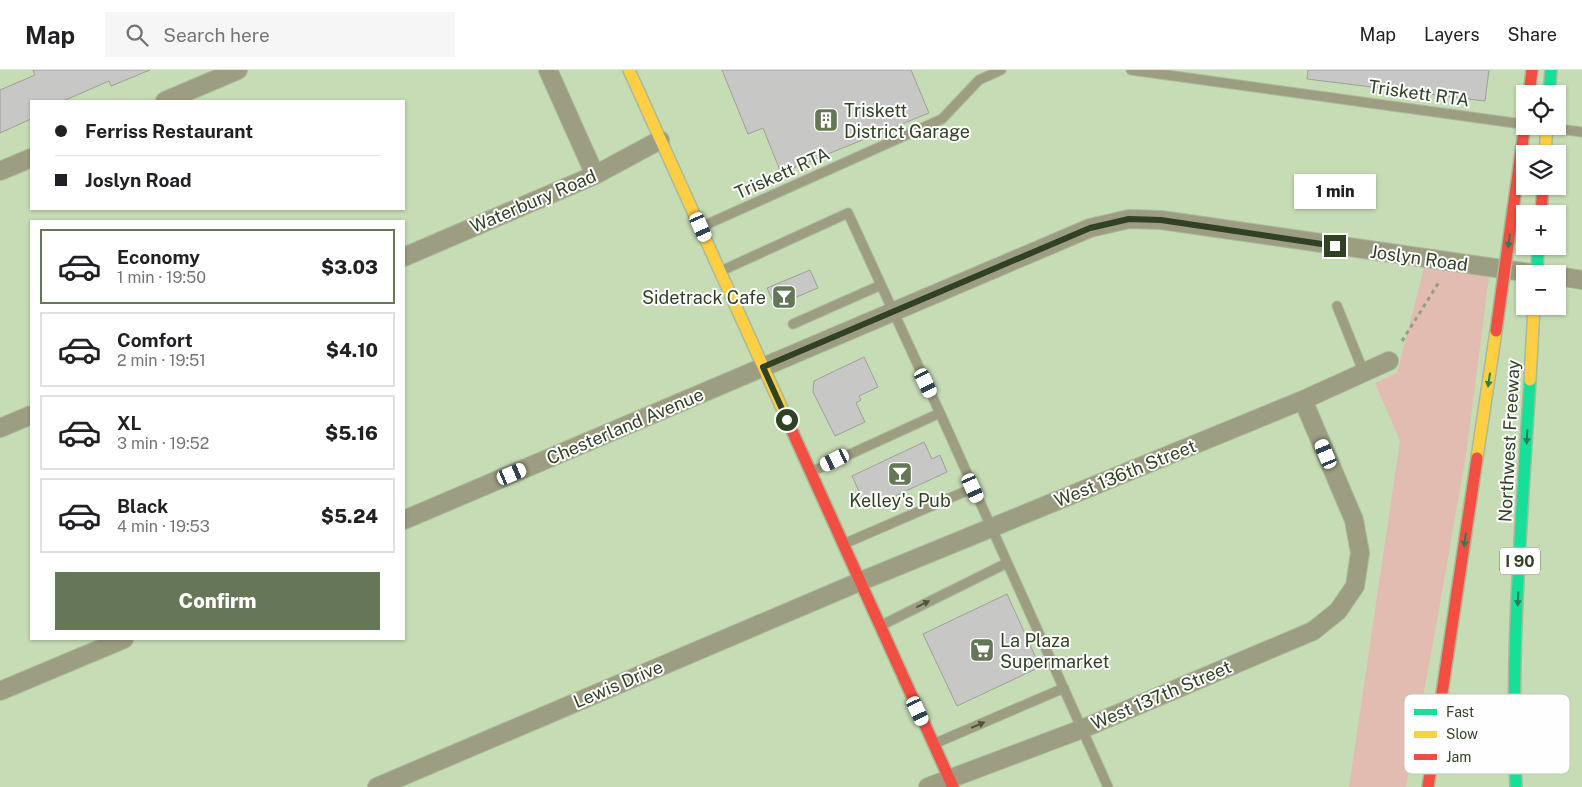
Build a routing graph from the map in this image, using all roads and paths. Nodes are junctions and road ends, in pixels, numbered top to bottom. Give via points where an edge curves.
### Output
1 (238, 70) edge
2 (548, 70) edge
3 (629, 70) edge
4 (1001, 70) edge
5 (1131, 70) edge
6 (1532, 70) edge
7 (1551, 70) edge
8 (1530, 85) edge
9 (1550, 85) edge
10 (166, 100) edge
11 (1516, 123) edge
12 (1566, 130) edge
13 (1582, 132) edge
14 (1523, 135) edge
15 (660, 140) junction
16 (30, 158) edge
17 (0, 171) edge
18 (596, 175) junction
19 (701, 227) junction
20 (405, 256) edge
21 (1516, 271) edge
22 (720, 272) junction
23 (1566, 277) edge
24 (1582, 280) edge
25 (1439, 282) dead end
26 (881, 285) junction
27 (1337, 306) dead end
28 (893, 312) junction
29 (1533, 315) edge
30 (793, 324) dead end
31 (1402, 341) dead end
32 (1389, 362) dead end
33 (763, 367) junction
34 (1364, 373) junction
35 (1303, 400) junction
36 (940, 413) junction
37 (30, 415) edge
38 (0, 428) edge
39 (811, 472) junction
40 (973, 488) junction
41 (405, 520) edge
42 (991, 528) junction
43 (843, 544) junction
44 (1007, 563) junction
45 (859, 582) junction
46 (880, 626) junction
47 (122, 640) edge
48 (1064, 688) junction
49 (0, 691) edge
50 (1442, 694) edge
51 (1514, 694) edge
52 (1082, 729) junction
53 (934, 744) junction
54 (1430, 774) edge
55 (1515, 774) edge
56 (951, 782) edge
57 (377, 787) edge
58 (928, 787) edge
59 (1108, 787) edge
60 (1428, 787) edge
61 (1516, 787) edge

1 - 10 street
2 - 18 street
3 - 15 main road
4 - 19 lane, Triskett RTA via 979,80 942,118
5 - 11 lane, Triskett RTA
6 - 8 main road
7 - 9 main road
12 - 13 lane
14 -> 50 main road, bridge
15 - 18 street, Waterbury Road
15 - 19 main road
16 - 17 street
18 - 20 street, Waterbury Road
19 - 22 main road
21 - 28 street, Joslyn Road via 1161,220 1129,219 1090,228
22 - 26 lane via 848,213
22 - 33 main road
23 - 24 street
25 - 31 path
26 - 28 lane
26 - 30 lane
27 - 34 lane
28 - 33 street, Joslyn Road
28 - 36 lane
29 -> 51 main road, Northwest Freeway / I 90
32 - 34 street, West 136th Street
33 - 39 main road
33 - 41 street, Chesterland Avenue
34 - 35 street, West 136th Street
35 - 42 street, West 136th Street
35 - 52 street, West 137th Street via 1354,520 1360,553 1355,586 1338,611 1313,631
36 - 39 lane
36 - 40 lane
37 - 38 street
39 - 43 main road
40 - 42 lane
40 - 43 lane
42 - 44 lane
42 - 45 street, West 136th Street
43 - 45 main road
46 -> 44 lane
44 - 48 lane
45 - 46 main road
45 - 57 street, Lewis Drive
46 - 53 main road
47 - 49 street
48 - 52 lane
53 -> 48 lane
52 - 56 street, West 137th Street
52 - 59 lane
53 - 56 main road
54 -> 60 main road, bridge
55 -> 61 main road, Northwest Freeway / I 90
56 - 58 street, West 137th Street

